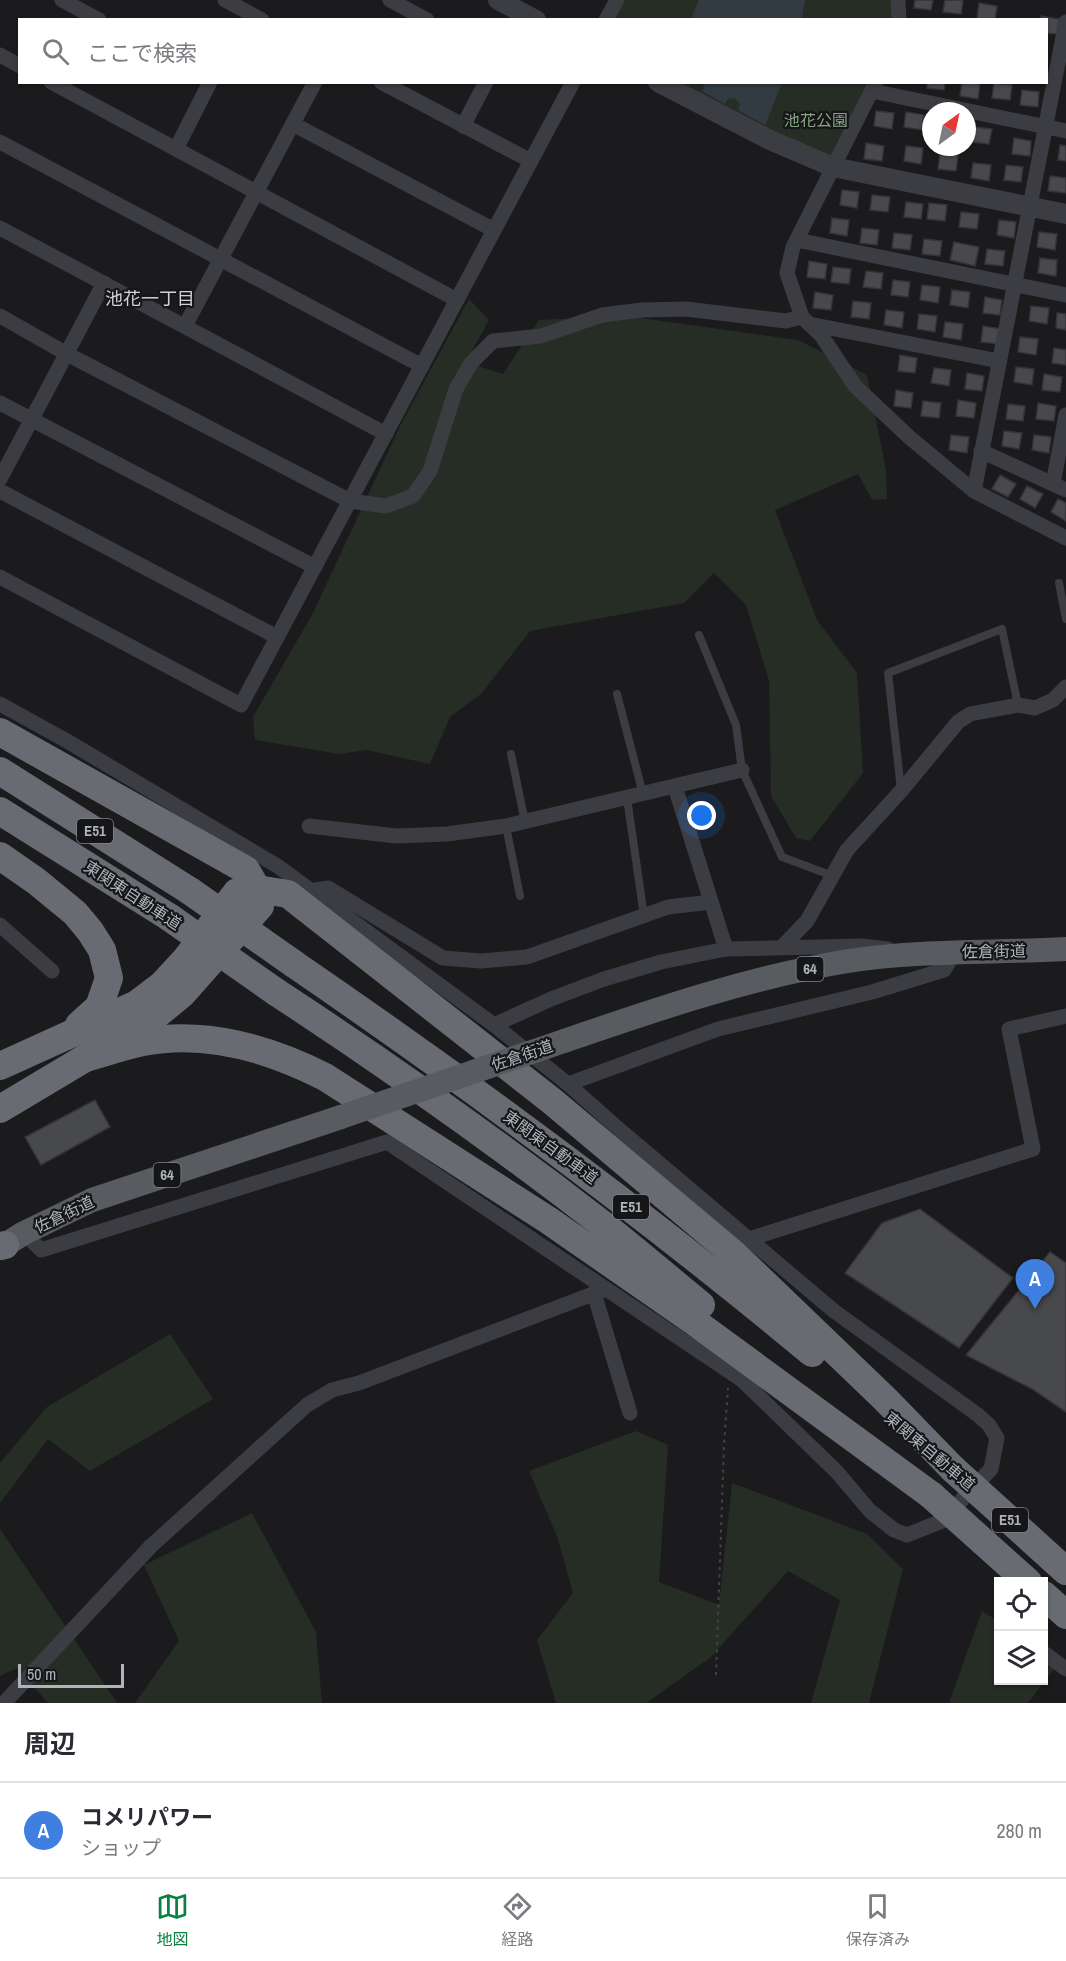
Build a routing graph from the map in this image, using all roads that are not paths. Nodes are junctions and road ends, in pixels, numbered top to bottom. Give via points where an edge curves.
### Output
1 (62, 0) edge
2 (225, 0) edge
3 (390, 0) edge
4 (498, 0) edge
5 (617, 0) edge
6 (898, 0) edge
7 (248, 10) edge
8 (95, 18) edge
9 (423, 18) edge
10 (532, 18) edge
11 (607, 18) edge
12 (899, 18) edge
13 (1066, 21) edge
14 (1053, 51) edge
15 (0, 55) edge
16 (18, 65) edge
17 (55, 84) edge
18 (209, 84) edge
19 (314, 84) edge
20 (385, 84) edge
21 (485, 84) edge
22 (572, 84) edge
23 (662, 84) edge
24 (874, 87) edge
25 (293, 124) junction
26 (463, 126) junction
27 (1045, 126) junction
28 (1066, 131) edge
29 (0, 142) edge
30 (176, 149) junction
31 (531, 161) junction
32 (832, 167) junction
33 (257, 192) junction
34 (1029, 207) junction
35 (1066, 214) edge
36 (0, 228) edge
37 (494, 230) junction
38 (797, 240) junction
39 (221, 260) junction
40 (104, 283) junction
41 (1014, 284) junction
42 (1066, 295) edge
43 (457, 300) junction
44 (0, 316) edge
45 (805, 320) junction
46 (185, 326) junction
47 (67, 354) junction
48 (999, 361) junction
49 (422, 366) junction
50 (0, 403) edge
51 (1066, 415) edge
52 (31, 420) junction
53 (386, 434) junction
54 (981, 451) junction
55 (0, 479) edge
56 (1059, 487) edge
57 (0, 491) edge
58 (974, 491) junction
59 (350, 501) junction
60 (1066, 538) edge
61 (315, 567) junction
62 (0, 577) edge
63 (1059, 583) dead end
64 (1066, 619) edge
65 (699, 635) dead end
66 (277, 638) junction
67 (1066, 687) edge
68 (616, 694) dead end
69 (0, 704) edge
70 (1018, 705) junction
71 (0, 732) edge
72 (511, 754) dead end
73 (742, 770) junction
74 (0, 771) edge
75 (675, 787) junction
76 (901, 791) junction
77 (644, 795) junction
78 (627, 798) junction
79 (0, 810) edge
80 (525, 822) junction
81 (309, 826) dead end
82 (506, 826) junction
83 (0, 856) edge
84 (833, 876) junction
85 (257, 889) junction
86 (310, 891) junction
87 (520, 896) dead end
88 (711, 902) junction
89 (644, 916) junction
90 (0, 925) edge
91 (783, 946) junction
92 (726, 949) junction
93 (1066, 949) edge
94 (955, 952) junction
95 (904, 955) junction
96 (52, 971) dead end
97 (1066, 1016) edge
98 (494, 1025) junction
99 (66, 1036) junction
100 (85, 1059) junction
101 (0, 1066) edge
102 (568, 1084) junction
103 (0, 1108) edge
104 (749, 1239) junction
105 (7, 1243) edge
106 (600, 1291) junction
107 (630, 1413) dead end
108 (953, 1469) junction
109 (931, 1495) junction
110 (1066, 1571) edge
111 (1023, 1577) edge
112 (1048, 1590) edge
113 (1048, 1598) edge
114 (1066, 1615) edge
115 (1048, 1656) edge
116 (1066, 1669) edge
117 (4, 1703) edge

1 - 8 street
2 - 7 street
3 - 9 street
4 - 10 street
5 - 11 street
6 - 12 street
13 - 14 street
14 - 27 street
15 - 16 street
17 - 30 street
18 - 30 street
19 - 25 street
20 - 26 street
21 - 26 street
22 - 31 street
23 - 32 street
24 - 27 street
24 - 32 street
25 - 33 street
25 - 37 street
26 - 31 street
27 - 28 street
27 - 34 street
29 - 39 street
30 - 33 street
31 - 37 street
32 - 34 street
32 - 38 street
33 - 39 street
33 - 43 street
34 - 35 street
34 - 41 street
36 - 40 street
37 - 43 street
38 - 41 street
38 - 45 street via 787,273
39 - 46 street
39 - 49 street
40 - 46 street
40 - 47 street
41 - 42 street
41 - 48 street
43 - 49 street
44 - 47 street
45 - 48 street
45 - 58 street via 821,335 868,399
45 - 59 street via 686,309 642,310 602,315 541,336 493,341 471,363 456,389 430,471 413,496 386,506
46 - 53 street
47 - 52 street
47 - 59 street
48 - 54 street
49 - 53 street
50 - 52 street
51 - 56 street
52 - 55 street
52 - 61 street
53 - 59 street
54 - 56 street
54 - 58 street
57 - 66 street
58 - 60 street
59 - 61 street
61 - 66 street
62 - 66 street via 241,705
63 - 64 lane
65 - 73 lane via 736,725
67 - 70 street via 1053,700 1035,708
68 - 77 lane
69 - 86 street via 279,867
70 - 76 street via 970,714 958,722
70 - 76 lane via 1002,629 888,673
71 - 85 highway via 246,870
72 - 80 lane
73 - 75 street
73 - 84 lane via 782,856
74 - 108 highway, 東関東自動車道 / E51, bridge via 190,891 392,1031 624,1201
75 - 77 street
75 - 88 street
76 - 84 street via 847,850
77 - 78 street
78 - 80 street
78 - 89 lane
79 - 109 highway, 東関東自動車道 / E51, bridge via 169,916 374,1057 607,1228
80 - 82 street
81 - 82 street via 396,836
82 - 87 lane
83 - 99 highway via 75,913 102,950 109,978 99,1007
84 - 91 street via 807,921
85 - 99 highway via 237,892 162,985 137,1004
85 - 100 highway via 260,906 182,994 154,1017
85 - 108 highway via 288,894 553,1102 735,1255
86 - 89 street via 328,888 443,958 481,961 527,957
86 - 98 street
88 - 89 street via 668,907
88 - 92 street
90 - 96 street
91 - 92 street
91 - 95 street via 862,946 886,948
92 - 98 street via 604,979
93 - 94 main road, 佐倉街道 / 64
94 - 95 main road, 佐倉街道 / 64
94 - 102 street via 944,970 872,992 718,1029
95 - 105 main road, 佐倉街道 / 64, bridge via 848,961 692,998 92,1200
97 - 104 street via 1009,1029 1033,1149
98 - 102 street
99 - 101 highway
100 - 103 highway
100 - 109 highway via 143,1042 204,1038 268,1053 316,1072 558,1227
102 - 104 street
104 - 106 street via 834,1311 989,1425 997,1438 991,1469 942,1521 907,1534 894,1530 870,1511 837,1472 742,1380
105 - 106 street via 41,1250 387,1142
106 - 107 street
106 - 117 street via 359,1383 332,1389 312,1401 152,1546
108 - 110 highway, 東関東自動車道 / E51, bridge
109 - 111 highway, 東関東自動車道 / E51, bridge
110 - 112 street
113 - 114 highway
115 - 116 street

